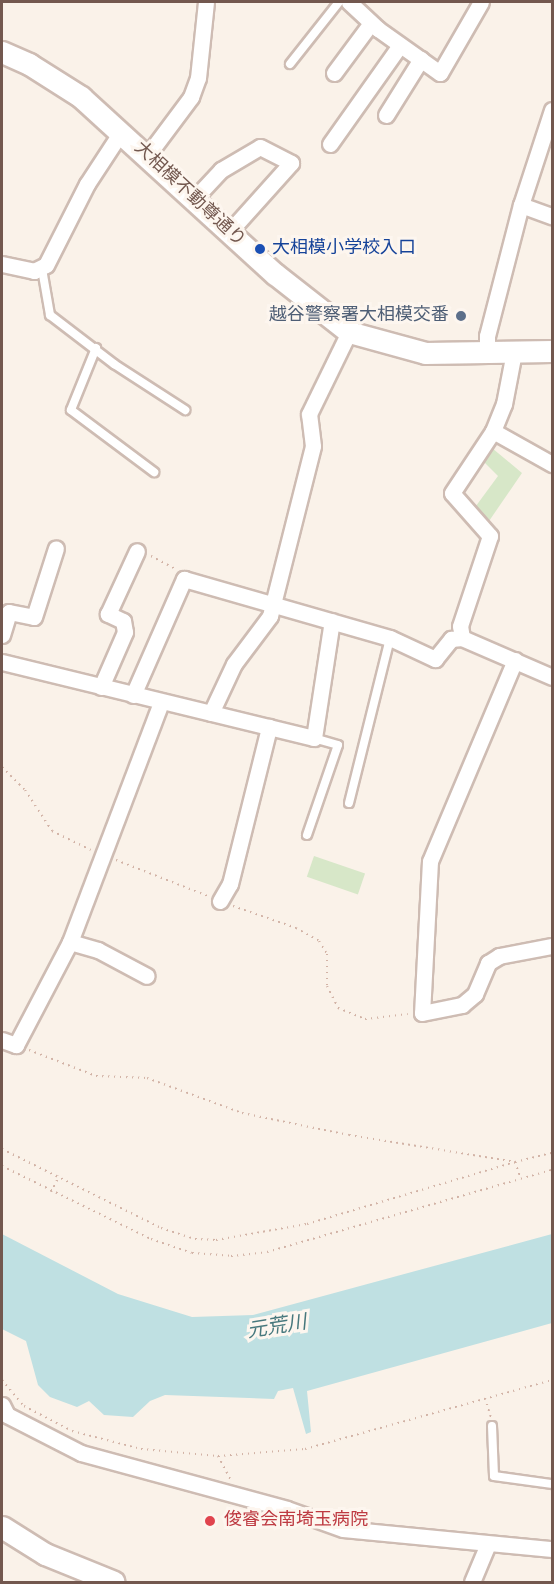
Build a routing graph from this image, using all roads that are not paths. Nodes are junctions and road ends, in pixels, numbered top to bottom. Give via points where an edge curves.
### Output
1 (206, 2) edge
2 (339, 2) edge
3 (349, 2) edge
4 (481, 2) edge
5 (371, 23) junction
6 (400, 45) junction
7 (3, 56) edge
8 (421, 59) junction
9 (290, 64) dead end
10 (334, 73) dead end
11 (552, 110) edge
12 (386, 115) dead end
13 (121, 132) junction
14 (330, 144) dead end
15 (147, 156) junction
16 (194, 200) junction
17 (521, 205) junction
18 (552, 216) edge
19 (228, 232) junction
20 (2, 264) edge
21 (42, 269) junction
22 (349, 332) junction
23 (96, 348) junction
24 (552, 351) edge
25 (514, 352) junction
26 (487, 353) junction
27 (185, 410) dead end
28 (493, 431) junction
29 (552, 464) edge
30 (154, 472) dead end
31 (56, 548) dead end
32 (137, 551) road end
33 (273, 605) junction
34 (332, 621) junction
35 (2, 635) edge
36 (390, 638) junction
37 (462, 638) junction
38 (515, 660) junction
39 (2, 663) edge
40 (552, 677) edge
41 (101, 687) junction
42 (133, 695) junction
43 (161, 703) junction
44 (211, 713) junction
45 (269, 727) junction
46 (314, 738) junction
47 (349, 803) dead end
48 (307, 835) dead end
49 (220, 901) road end
50 (70, 942) junction
51 (552, 946) edge
52 (147, 976) dead end
53 (9, 1042) edge
54 (2, 1405) edge
55 (492, 1426) dead end
56 (552, 1484) edge
57 (2, 1527) edge
58 (488, 1545) junction
59 (552, 1549) edge
60 (86, 1578) edge
61 (114, 1582) edge
62 (472, 1582) edge

1 - 15 street via 198,78 191,97
2 - 9 lane
3 - 5 street
4 - 8 street via 440,73
5 - 6 street
5 - 10 street
6 - 8 street
6 - 14 street
7 - 13 street, 大相模不動尊通り via 62,84
8 - 12 street
11 - 17 street
13 - 15 street, 大相模不動尊通り
13 - 21 street via 87,184
15 - 16 street, 大相模不動尊通り
16 - 19 street, 大相模不動尊通り
16 - 19 street via 221,170 260,147 291,163
17 - 18 street
17 - 26 street
19 - 22 street, 大相模不動尊通り
20 - 21 street
21 - 23 lane via 50,315
22 - 26 street, 大相模不動尊通り via 413,351
22 - 33 street via 309,414 313,446
23 - 27 lane
23 - 30 lane via 71,410
24 - 25 street, 大相模不動尊通り
25 - 26 street, 大相模不動尊通り
25 - 28 street via 504,404
28 - 29 street
28 - 37 street via 452,493 490,536 460,626
31 - 35 street via 34,617 9,612
32 - 41 street via 108,614 123,621 125,632
33 - 34 street
33 - 42 street via 184,579
33 - 44 street via 270,616 234,664
34 - 36 street
34 - 46 street
36 - 37 street via 435,658 451,639
36 - 47 lane
37 - 38 street
38 - 40 street
38 - 51 street via 430,861 422,1013 462,1005 475,994 488,963 499,956
39 - 41 street
41 - 42 street
42 - 43 street
43 - 44 street
43 - 50 street
44 - 45 street
45 - 46 street
45 - 49 street via 230,884
46 - 48 lane via 338,745
50 - 52 street via 98,950
50 - 53 street
54 - 58 street via 7,1415 81,1454 236,1494 361,1533 407,1533
55 - 56 lane via 494,1476
57 - 60 street
58 - 59 street
58 - 62 street
60 - 61 street

